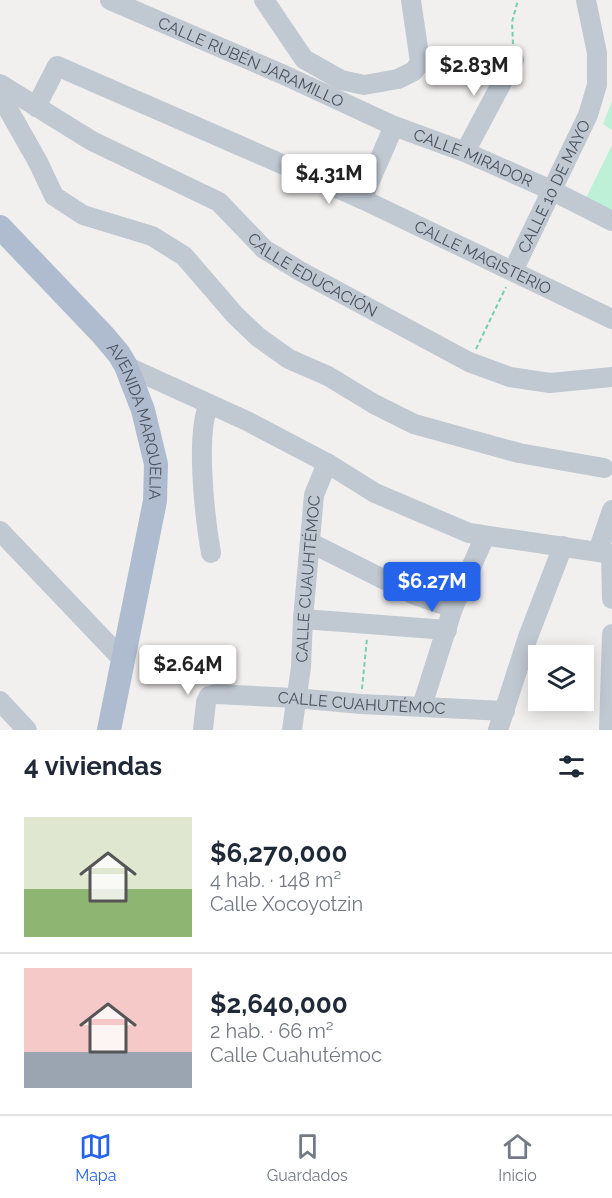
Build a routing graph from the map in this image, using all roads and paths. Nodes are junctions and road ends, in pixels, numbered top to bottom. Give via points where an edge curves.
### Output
1 (110, 0) edge
2 (264, 0) edge
3 (411, 0) edge
4 (518, 0) edge
5 (586, 0) edge
6 (514, 60) joint
7 (0, 84) edge
8 (0, 96) edge
9 (36, 107) junction
10 (394, 126) junction
11 (465, 152) junction
12 (551, 190) junction
13 (362, 199) junction
14 (612, 221) edge
15 (0, 227) edge
16 (513, 271) junction
17 (612, 320) edge
18 (469, 362) junction
19 (126, 366) junction
20 (612, 377) edge
21 (209, 404) junction
22 (327, 463) junction
23 (604, 468) dead end
24 (612, 510) edge
25 (0, 531) edge
26 (485, 536) junction
27 (311, 543) junction
28 (563, 546) junction
29 (211, 553) dead end
30 (607, 553) edge
31 (612, 599) edge
32 (453, 608) junction
33 (303, 619) junction
34 (368, 624) junction
35 (447, 630) junction
36 (612, 634) edge
37 (124, 661) junction
38 (224, 695) junction
39 (295, 698) junction
40 (0, 702) edge
41 (361, 704) junction
42 (422, 706) junction
43 (505, 711) junction
44 (27, 730) edge
45 (109, 730) edge
46 (203, 730) edge
47 (213, 730) edge
48 (292, 730) edge
49 (498, 730) edge
50 (609, 730) edge

1 - 10 street, CALLE RUBÉN JARAMILLO
2 - 3 street via 304,59 341,80 364,85 398,79 414,71 420,62
4 - 6 path via 512,22
5 - 12 street, CALLE 10 DE MAYO via 597,52 597,85 588,116
6 - 11 street
7 - 9 street, CALLE EDUCACIÓN
8 - 23 street via 54,196 83,215 152,236 184,256 235,315 289,359 414,424 519,453
9 - 13 street, CALLE MAGISTERIO via 57,66
9 - 18 street, CALLE EDUCACIÓN via 92,141 219,202 264,249
10 - 11 street, CALLE MIRADOR
10 - 13 street
11 - 12 street, CALLE MIRADOR
12 - 14 street, CALLE MIRADOR
12 - 16 street, CALLE 10 DE MAYO
13 - 16 street, CALLE MAGISTERIO
15 - 19 main road, AVENIDA MARQUELIA via 103,335
16 - 17 street, CALLE MAGISTERIO
16 - 18 path, CALLE 10 DE MAYO
18 - 20 street, CALLE EDUCACIÓN via 510,377 550,383
19 - 21 street
19 - 37 main road, AVENIDA MARQUELIA via 143,410 156,464 155,501
21 - 22 street
21 - 29 street via 204,413 202,462
22 - 26 street via 375,494
22 - 27 street, CALLE CUAUHTÉMOC via 314,495
24 - 30 street
25 - 37 street
26 - 28 street
26 - 32 street
27 - 32 street via 415,595
27 - 33 street, CALLE CUAUHTÉMOC
28 - 30 street
28 - 43 street
30 - 31 street
32 - 35 street
33 - 34 street
33 - 39 street, CALLE CUAUHTÉMOC
34 - 35 street
34 - 41 path
35 - 42 street
36 - 50 street
37 - 45 main road, AVENIDA MARQUELIA
38 - 39 street, CALLE CUAHUTÉMOC
38 - 46 street via 209,696
38 - 47 street
39 - 41 street, CALLE CUAHUTÉMOC
39 - 48 street, CALLE CUAUHTÉMOC
40 - 44 street
41 - 42 street, CALLE CUAHUTÉMOC
42 - 43 street, CALLE CUAHUTÉMOC
43 - 49 street

